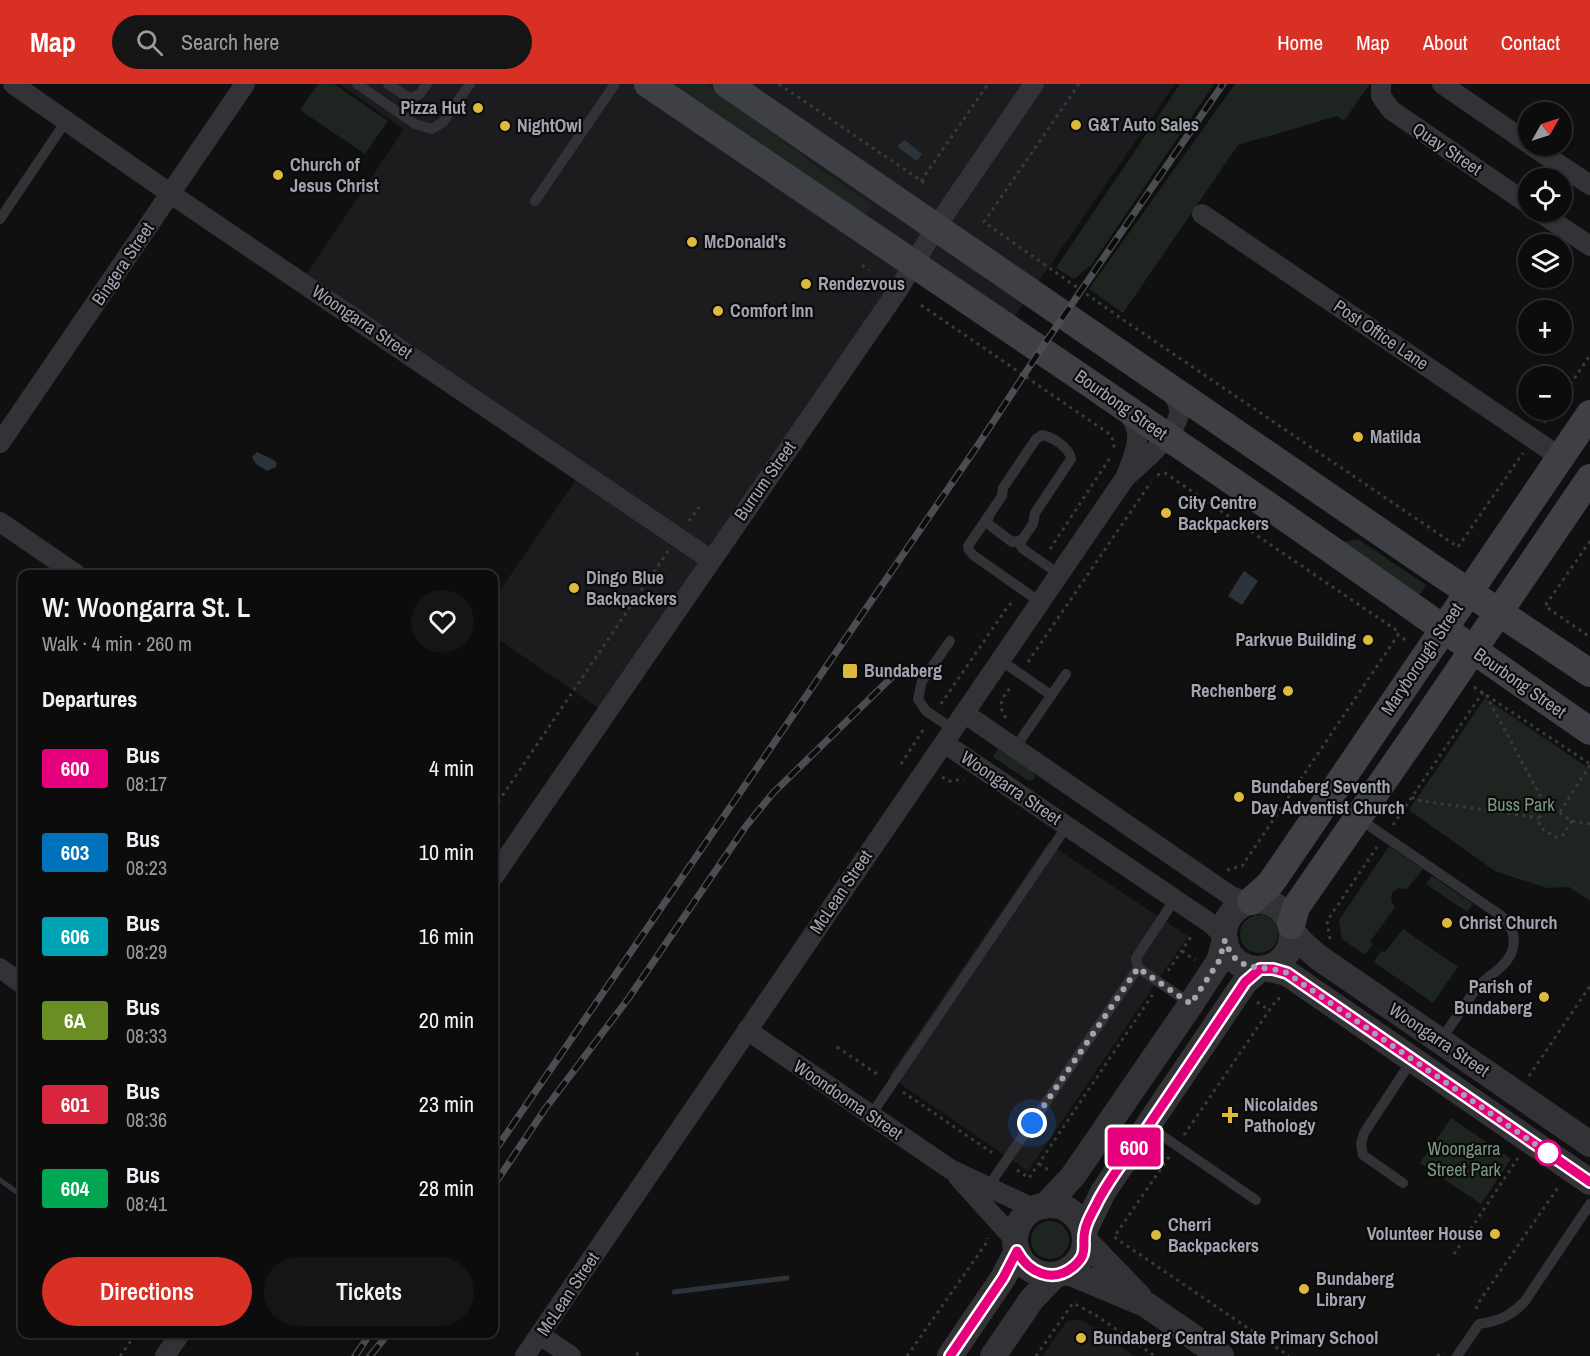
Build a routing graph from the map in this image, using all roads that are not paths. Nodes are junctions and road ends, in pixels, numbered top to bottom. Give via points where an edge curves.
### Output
1 (13, 84) edge
2 (245, 84) edge
3 (357, 84) edge
4 (388, 84) edge
5 (470, 84) edge
6 (615, 84) edge
7 (648, 84) edge
8 (726, 84) edge
9 (1034, 84) edge
10 (1381, 84) edge
11 (1442, 84) edge
12 (424, 87) edge
13 (66, 121) junction
14 (1518, 136) edge
15 (1547, 156) edge
16 (1590, 184) edge
17 (171, 194) junction
18 (1518, 197) edge
19 (535, 201) dead end
20 (1202, 214) dead end
21 (0, 219) edge
22 (1554, 222) edge
23 (936, 227) junction
24 (1590, 246) edge
25 (915, 264) junction
26 (1166, 386) junction
27 (1117, 402) junction
28 (1590, 414) edge
29 (1166, 436) junction
30 (0, 443) edge
31 (1560, 457) junction
32 (1125, 478) junction
33 (1590, 478) edge
34 (989, 515) junction
35 (0, 522) edge
36 (1022, 540) junction
37 (711, 560) junction
38 (70, 570) edge
39 (1059, 574) junction
40 (1468, 592) junction
41 (1040, 602) junction
42 (1498, 612) junction
43 (1443, 628) junction
44 (950, 641) dead end
45 (1473, 650) junction
46 (1564, 656) junction
47 (1000, 660) junction
48 (1590, 673) edge
49 (1066, 674) dead end
50 (1052, 695) junction
51 (1539, 696) junction
52 (953, 729) junction
53 (1590, 731) edge
54 (1015, 748) junction
55 (1359, 752) junction
56 (1389, 772) junction
57 (1358, 818) junction
58 (1067, 826) junction
59 (498, 864) edge
60 (1175, 899) junction
61 (1249, 902) junction
62 (1292, 928) junction
63 (1225, 938) junction
64 (0, 968) edge
65 (1138, 968) junction
66 (1262, 969) junction
67 (1351, 980) junction
68 (18, 981) edge
69 (1191, 1004) junction
70 (1334, 1005) junction
71 (747, 1030) junction
72 (1440, 1041) junction
73 (1412, 1059) junction
74 (871, 1115) junction
75 (1148, 1126) junction
76 (1590, 1144) edge
77 (1590, 1149) edge
78 (950, 1169) junction
79 (1583, 1177) edge
80 (1403, 1183) dead end
81 (988, 1186) junction
82 (1256, 1200) dead end
83 (1590, 1204) edge
84 (1040, 1207) junction
85 (1085, 1236) junction
86 (1016, 1246) junction
87 (1061, 1273) junction
88 (1145, 1304) junction
89 (540, 1335) junction
90 (177, 1338) edge
91 (1454, 1351) edge
92 (165, 1356) edge
93 (525, 1356) edge
94 (571, 1356) edge
95 (950, 1356) edge
96 (993, 1356) edge
97 (1221, 1356) edge

1 - 13 street, Woongarra Street
2 - 17 street, Bingera Street
3 - 5 lane via 415,124 432,129 443,122
4 - 12 lane via 409,98 417,96
6 - 19 lane
7 - 25 main road, Bourbong Street
8 - 23 main road
9 - 23 street, Burrum Street
10 - 18 street, Quay Street via 1381,96 1391,110
11 - 14 street
13 - 17 street, Woongarra Street
13 - 21 lane
15 - 16 street
17 - 30 street, Bingera Street
17 - 37 street, Woongarra Street
20 - 31 street, Post Office Lane
22 - 24 street
23 - 25 street, Burrum Street
23 - 26 main road
25 - 27 main road, Bourbong Street
25 - 37 street, Burrum Street
26 - 29 street, McLean Street via 1179,413
26 - 40 main road
27 - 29 main road, Bourbong Street
27 - 32 street via 1134,421 1138,439
28 - 31 main road, Maryborough Street
29 - 32 street, McLean Street
29 - 43 main road, Bourbong Street
31 - 40 main road, Maryborough Street
32 - 39 street, McLean Street
33 - 42 main road, Maryborough Street
34 - 36 lane via 987,523 991,528 1012,542
34 - 36 lane via 1038,436 1045,435 1068,450 1070,462 1035,513
34 - 41 lane via 969,550
35 - 38 street
36 - 39 lane via 1023,549
37 - 59 street, Burrum Street
39 - 41 street, McLean Street
40 - 42 main road
40 - 43 main road, Maryborough Street
41 - 47 street, McLean Street
42 - 45 main road, Maryborough Street
42 - 46 main road
43 - 45 main road, Bourbong Street
43 - 55 main road, Maryborough Street
44 - 52 lane via 922,681 918,699 926,711
45 - 51 main road, Bourbong Street
45 - 56 main road, Maryborough Street
46 - 48 main road
46 - 51 main road via 1550,655 1536,669 1533,681
47 - 50 lane
47 - 52 street, McLean Street
49 - 50 lane
50 - 54 lane
51 - 53 main road, Bourbong Street
52 - 54 street, Woongarra Street
52 - 58 street, Woongarra Street
52 - 71 street, McLean Street
54 - 61 street, Woongarra Street via 1231,896
55 - 56 main road
55 - 61 main road, Maryborough Street via 1269,885
56 - 57 main road, Maryborough Street
57 - 62 main road, Maryborough Street via 1296,907
57 - 72 lane via 1500,915 1515,938 1508,960 1481,983
58 - 60 street, Woongarra Street
58 - 74 lane
60 - 63 street, Woongarra Street
60 - 65 lane via 1136,958
61 - 62 street via 1271,903 1287,915
61 - 63 street via 1230,915
62 - 66 street via 1292,941 1283,959
62 - 67 street, Woongarra Street via 1308,949
63 - 66 street via 1228,950 1241,964
63 - 69 street via 1219,961
64 - 68 street
65 - 69 lane
65 - 81 lane
66 - 70 street, Woongarra Street via 1287,973
66 - 75 street via 1245,982
67 - 70 street
67 - 72 street, Woongarra Street
69 - 84 street via 1073,1176
70 - 73 street, Woongarra Street
71 - 74 street, Woondooma Street
71 - 89 street, McLean Street
72 - 76 street, Woongarra Street
73 - 79 street, Woongarra Street
73 - 80 lane via 1364,1133 1361,1144 1363,1155
74 - 78 street, Woondooma Street
75 - 82 lane
75 - 85 street via 1103,1192
77 - 79 street
78 - 81 street, Woondooma Street
78 - 86 street, Woondooma Street
81 - 84 street, Woondooma Street
83 - 91 lane via 1525,1300 1503,1319 1479,1324
84 - 85 street via 1065,1208 1074,1214
84 - 86 street via 1021,1222
85 - 87 street via 1080,1259
85 - 88 street
86 - 87 street via 1028,1267 1036,1272
86 - 95 street via 1003,1278
87 - 88 street
87 - 96 street via 1032,1299
88 - 97 street
89 - 93 street, McLean Street
89 - 94 street
90 - 92 street

